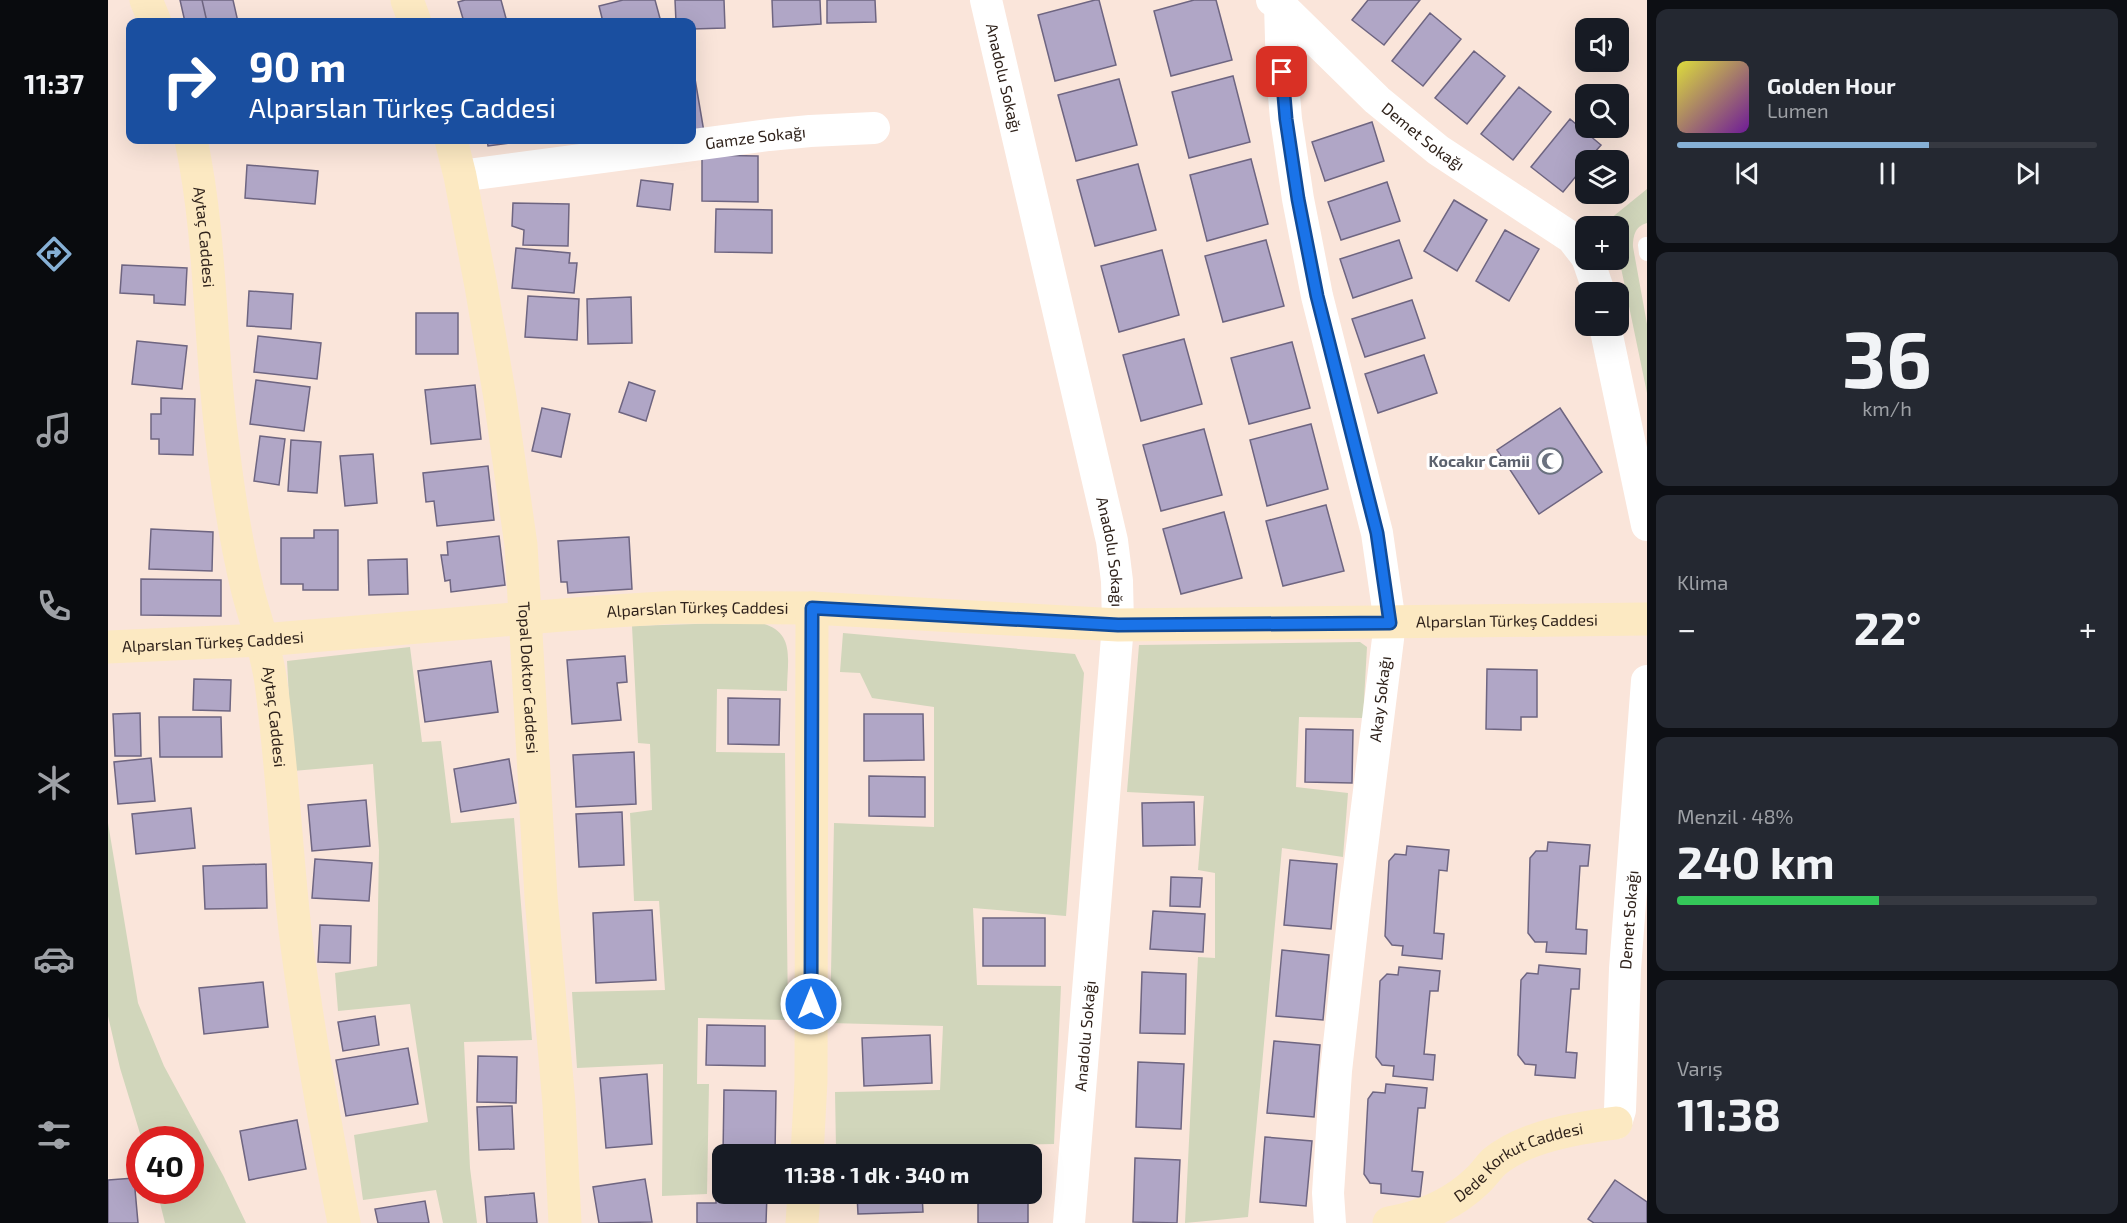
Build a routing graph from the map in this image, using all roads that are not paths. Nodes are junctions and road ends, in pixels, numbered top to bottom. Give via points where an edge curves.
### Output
1 (147, 0) edge
2 (407, 0) edge
3 (986, 0) edge
4 (1276, 3) edge
5 (154, 18) edge
6 (414, 18) edge
7 (874, 128) dead end
8 (192, 144) edge
9 (452, 144) edge
10 (460, 176) junction
11 (1575, 242) edge
12 (1607, 336) edge
13 (1647, 525) edge
14 (812, 608) junction
15 (527, 619) junction
16 (1647, 619) edge
17 (1390, 623) junction
18 (1118, 625) junction
19 (262, 640) junction
20 (108, 646) edge
21 (1647, 681) edge
22 (1616, 1123) joint
23 (808, 1144) edge
24 (803, 1204) edge
25 (344, 1223) edge
26 (565, 1223) edge
27 (802, 1223) edge
28 (1069, 1223) edge
29 (1330, 1223) edge
30 (1389, 1223) edge

1 - 5 street
2 - 6 street
3 - 18 street, Anadolu Sokağı via 1112,541
4 - 11 street, Demet Sokağı via 1438,150
4 - 17 street, Akay Sokağı via 1298,199 1317,296 1377,533
7 - 10 street, Gamze Sokağı via 769,135
8 - 19 street, Aytaç Caddesi via 200,180 212,301 214,370 229,495
9 - 10 street, Topal Doktor Caddesi
10 - 15 street, Topal Doktor Caddesi via 511,467
12 - 13 street
14 - 15 street, Alparslan Türkeş Caddesi via 678,607
14 - 18 street, Alparslan Türkeş Caddesi
14 - 23 street
15 - 19 street, Alparslan Türkeş Caddesi
15 - 26 street, Topal Doktor Caddesi via 541,897
16 - 17 street, Alparslan Türkeş Caddesi
17 - 18 street, Alparslan Türkeş Caddesi
17 - 29 street, Akay Sokağı via 1336,1071 1328,1193
18 - 28 street, Anadolu Sokağı
19 - 20 street, Alparslan Türkeş Caddesi
19 - 25 street, Aytaç Caddesi via 271,681 306,1016
21 - 22 street, Demet Sokağı via 1626,946 1620,1110
22 - 30 street, Dede Korkut Caddesi via 1561,1132 1531,1142 1495,1161 1443,1207
24 - 27 street

